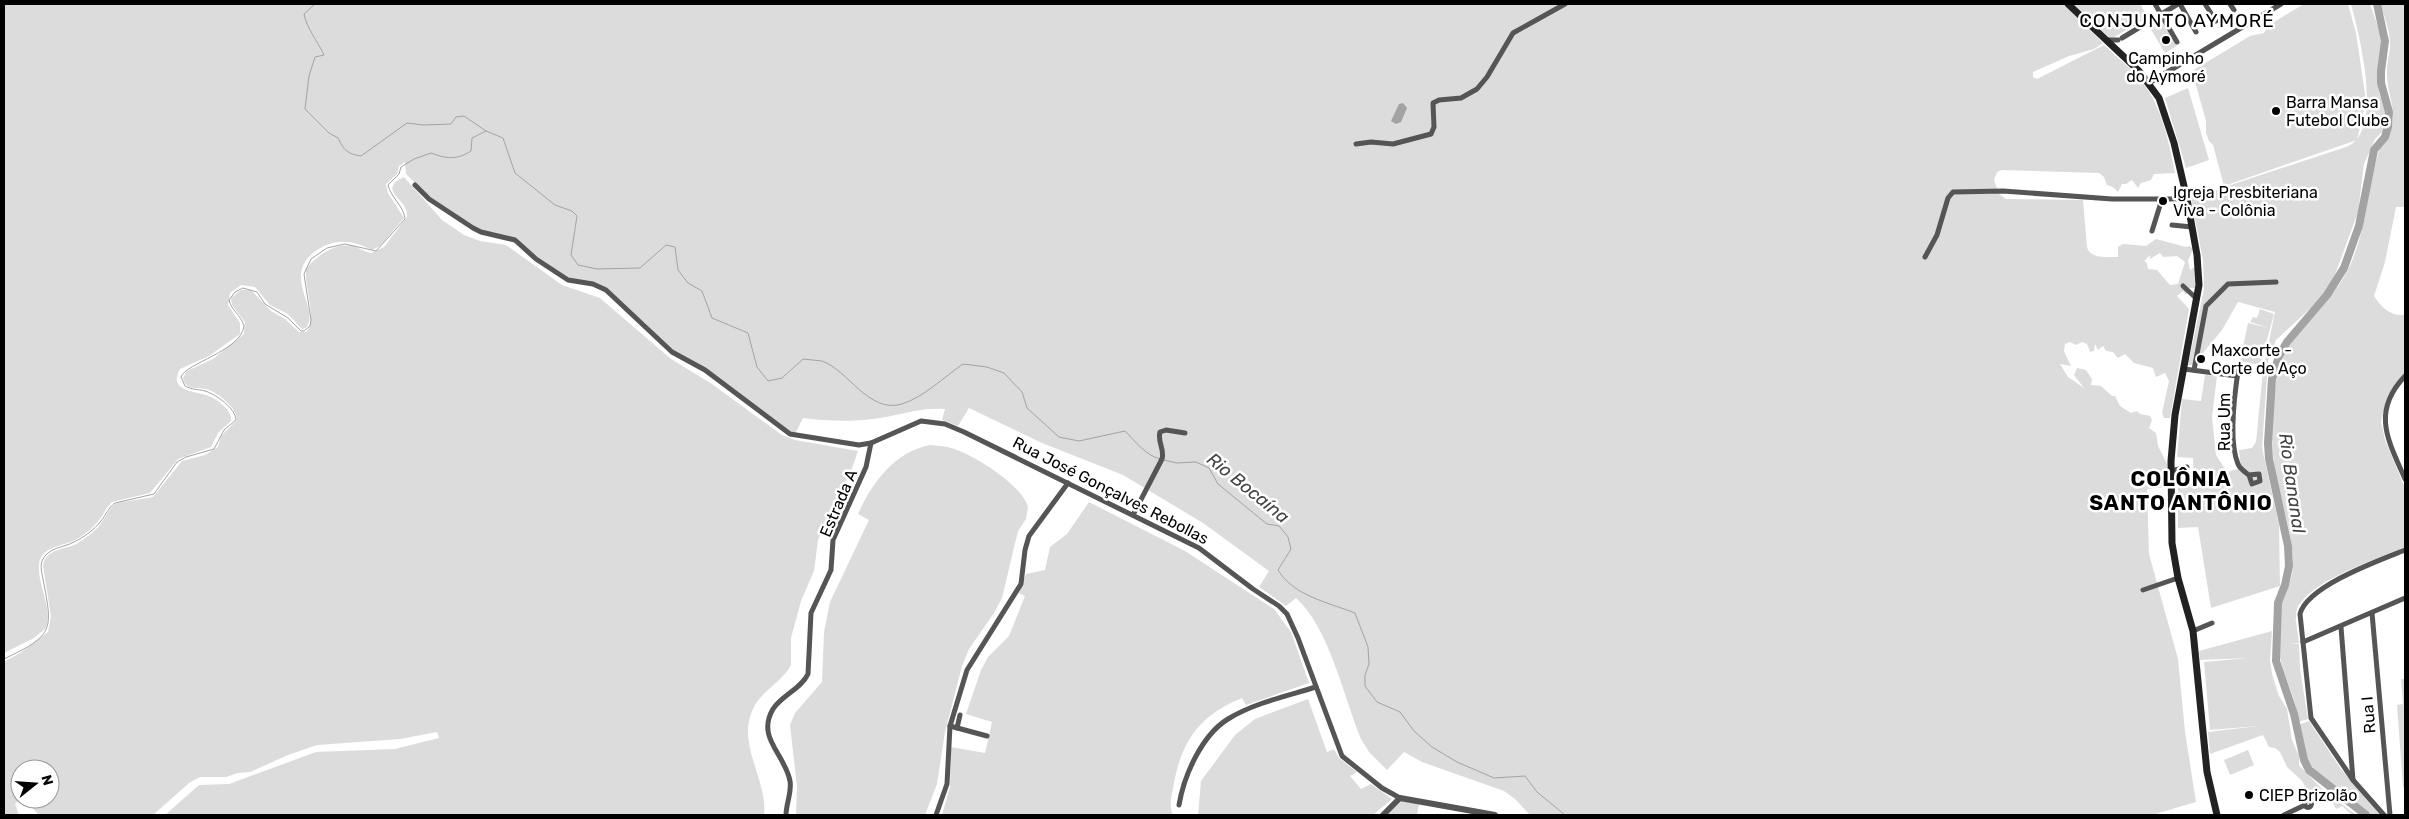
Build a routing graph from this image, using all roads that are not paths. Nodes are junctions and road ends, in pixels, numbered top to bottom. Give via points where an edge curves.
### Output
1 (1565, 4) edge
2 (2068, 4) edge
3 (2155, 4) edge
4 (2179, 4) edge
5 (2206, 4) edge
6 (2230, 4) edge
7 (2282, 4) edge
8 (2234, 10) dead end
9 (2161, 14) junction
10 (2216, 21) dead end
11 (2196, 32) dead end
12 (2106, 40) junction
13 (2119, 40) junction
14 (2177, 42) dead end
15 (2116, 49) junction
16 (2149, 83) junction
17 (1356, 144) dead end
18 (414, 185) dead end
19 (2162, 199) junction
20 (2186, 199) junction
21 (2172, 225) dead end
22 (2192, 227) junction
23 (2152, 231) dead end
24 (1925, 257) dead end
25 (2276, 282) dead end
26 (2183, 286) dead end
27 (2197, 299) junction
28 (2239, 365) dead end
29 (2184, 369) junction
30 (2194, 370) junction
31 (2238, 376) junction
32 (2405, 376) edge
33 (1185, 433) dead end
34 (871, 443) junction
35 (2187, 467) dead end
36 (2171, 471) junction
37 (2249, 475) dead end
38 (2405, 478) edge
39 (1068, 483) junction
40 (1132, 515) junction
41 (2405, 550) edge
42 (2178, 578) junction
43 (2142, 590) dead end
44 (2405, 598) edge
45 (2372, 613) junction
46 (2212, 623) dead end
47 (2341, 627) junction
48 (2193, 631) junction
49 (2303, 642) junction
50 (1316, 686) junction
51 (960, 715) dead end
52 (950, 726) junction
53 (958, 728) junction
54 (987, 736) dead end
55 (2353, 780) junction
56 (1400, 798) junction
57 (1179, 805) dead end
58 (2305, 805) dead end
59 (786, 815) edge
60 (936, 815) edge
61 (1383, 815) edge
62 (1495, 815) edge
63 (2217, 815) edge
64 (2284, 815) edge
65 (2384, 815) edge
66 (2390, 815) edge

1 - 17 street via 1514,33 1476,89 1461,98 1433,103 1434,127 1431,134 1393,144
2 - 12 main road
3 - 9 street
4 - 9 street
4 - 11 street
5 - 10 street
6 - 8 street
7 - 16 street
9 - 13 street
9 - 14 street
12 - 13 street
12 - 15 main road
13 - 15 street
15 - 16 main road
16 - 20 main road via 2165,111
18 - 34 street, Rua José Gonçalves Rebollas via 481,232 514,240 560,276 606,290 672,352 705,370 790,434 859,445
19 - 20 street
19 - 23 street
19 - 24 street via 1956,191 1950,194 1937,235
20 - 22 main road
21 - 22 street
22 - 27 main road via 2199,277
25 - 30 street via 2228,284 2211,300 2206,306
26 - 27 street
27 - 29 main road
28 - 31 street, Rua Um
29 - 30 street
29 - 36 main road via 2175,415
30 - 31 street
31 - 37 street, Rua Um via 2233,418 2236,451 2239,466
32 - 38 street via 2389,399 2384,420
33 - 40 street via 1160,432 1162,459
34 - 39 street, Rua José Gonçalves Rebollas via 912,423 938,423 964,432
34 - 59 street, Estrada A via 866,467 833,540 831,570 810,613 808,674 774,707 768,722 770,742 790,780
35 - 36 street
36 - 42 main road via 2172,543
39 - 40 street, Rua José Gonçalves Rebollas
39 - 52 street via 1029,536 1021,584 970,665
40 - 50 street, Rua José Gonçalves Rebollas via 1199,548 1282,608 1298,638
41 - 49 street via 2316,594 2300,611
42 - 43 street
42 - 48 main road
44 - 45 street
45 - 47 street
45 - 66 street, Rua I
46 - 48 street
47 - 49 street
47 - 55 street
48 - 63 main road via 2207,772
49 - 55 street via 2312,718
50 - 56 street, Rua José Gonçalves Rebollas via 1342,756
50 - 57 street via 1226,720 1209,738 1194,762
51 - 53 street
52 - 53 street
52 - 60 street via 947,784
53 - 54 street
55 - 65 street
56 - 61 street
56 - 62 street, Rua José Gonçalves Rebollas
58 - 64 street

